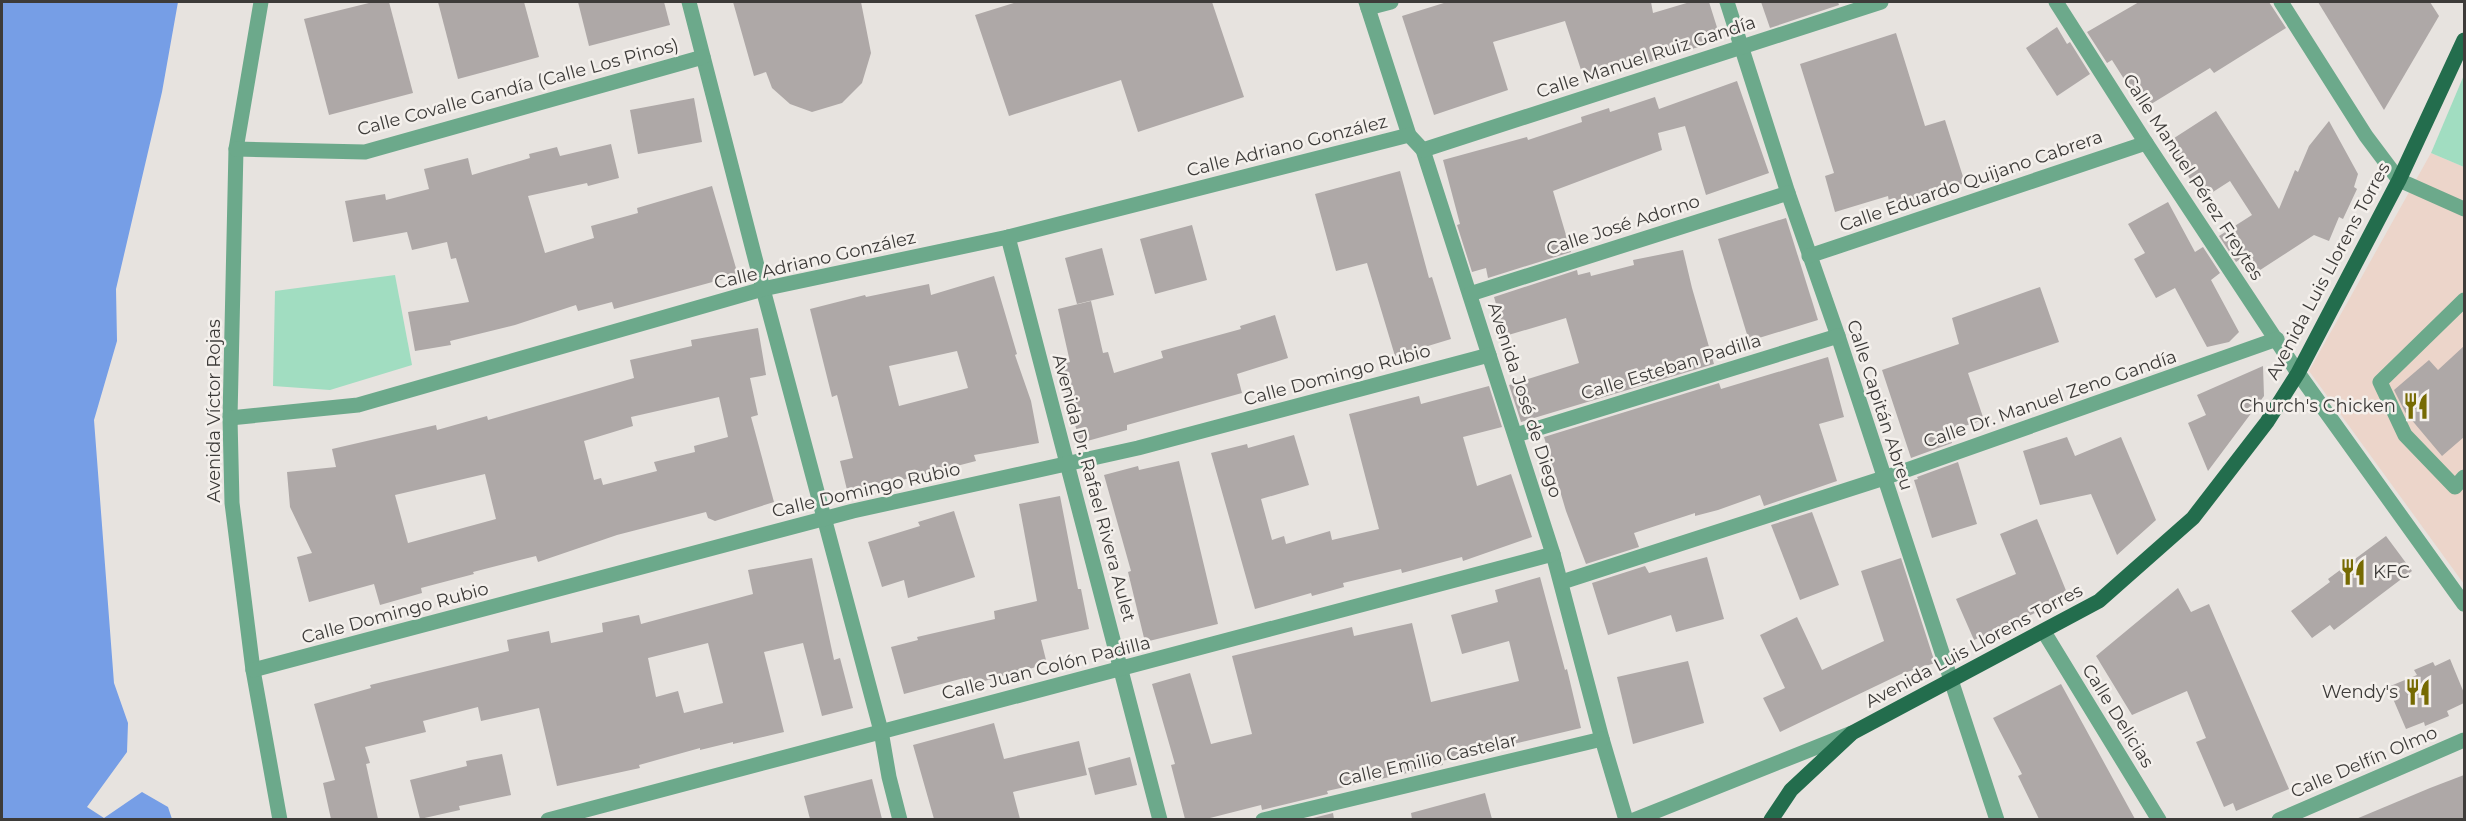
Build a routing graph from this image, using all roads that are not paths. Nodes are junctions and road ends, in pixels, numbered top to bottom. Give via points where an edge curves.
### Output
1 (261, 2) edge
2 (689, 2) edge
3 (1391, 2) edge
4 (1727, 2) edge
5 (1881, 2) edge
6 (2056, 2) edge
7 (2281, 2) edge
8 (1367, 5) edge
9 (2464, 40) edge
10 (1741, 46) junction
11 (703, 57) junction
12 (1409, 135) junction
13 (2146, 143) junction
14 (236, 149) junction
15 (1423, 150) junction
16 (2399, 180) junction
17 (1788, 193) junction
18 (2464, 209) edge
19 (1008, 237) junction
20 (1809, 256) junction
21 (763, 289) junction
22 (1470, 294) junction
23 (2464, 300) edge
24 (1838, 336) junction
25 (2277, 339) junction
26 (1488, 355) junction
27 (2298, 373) junction
28 (230, 418) junction
29 (1516, 435) junction
30 (1068, 464) junction
31 (2464, 477) edge
32 (1884, 478) junction
33 (823, 519) junction
34 (1553, 554) junction
35 (1562, 582) junction
36 (2464, 604) edge
37 (2044, 632) junction
38 (254, 670) junction
39 (1120, 670) junction
40 (1952, 681) junction
41 (881, 730) junction
42 (1852, 733) junction
43 (1602, 739) junction
44 (2464, 740) edge
45 (280, 819) edge
46 (548, 819) edge
47 (900, 819) edge
48 (1160, 819) edge
49 (1263, 819) edge
50 (1626, 819) edge
51 (1634, 819) edge
52 (1771, 819) edge
53 (1997, 819) edge
54 (2159, 819) edge
55 (2279, 819) edge

1 - 14 street, Avenida Víctor Rojas
2 - 11 street
3 - 8 street
4 - 10 street, Calle Capitán Abreu
5 - 10 street, Calle Manuel Ruiz Gandía
6 - 13 street, Calle Manuel Pérez Freytes
7 - 16 street via 2366,136
8 - 12 street, Avenida José de Diego
9 - 16 main road, Avenida Luis Llorens Torres
10 - 15 street, Calle Manuel Ruiz Gandía
10 - 17 street, Calle Capitán Abreu
11 - 14 street, Calle Covalle Gandía (Calle Los Pinos) via 365,152
11 - 21 street
12 - 15 street, Avenida José de Diego
12 - 19 street, Calle Adriano González
13 - 20 street, Calle Eduardo Quijano Cabrera
13 - 25 street, Calle Manuel Pérez Freytes
14 - 28 street, Avenida Víctor Rojas
15 - 22 street, Avenida José de Diego
16 - 18 street
16 - 27 main road, Avenida Luis Llorens Torres
17 - 20 street, Calle Capitán Abreu
17 - 22 street, Calle José Adorno
19 - 21 street, Calle Adriano González
19 - 30 street, Avenida Dr. Rafael Rivera Aulet
20 - 24 street, Calle Capitán Abreu
21 - 28 street, Calle Adriano González via 358,405
21 - 33 street
22 - 26 street, Avenida José de Diego
23 - 31 street via 2380,382 2405,435 2455,487
24 - 29 street, Calle Esteban Padilla
24 - 32 street, Calle Capitán Abreu
25 - 27 street, Calle Manuel Pérez Freytes
25 - 32 street, Calle Dr. Manuel Zeno Gandía
26 - 29 street, Avenida José de Diego
26 - 30 street, Calle Domingo Rubio
27 - 36 street, Calle Manuel Pérez Freytes
27 - 37 main road, Avenida Luis Llorens Torres via 2267,422 2193,518 2099,601
28 - 38 street, Avenida Víctor Rojas via 232,503
29 - 34 street, Avenida José de Diego
30 - 33 street, Calle Domingo Rubio
30 - 39 street, Avenida Dr. Rafael Rivera Aulet
32 - 35 street, Calle Dr. Manuel Zeno Gandía
32 - 40 street, Calle Capitán Abreu
33 - 38 street, Calle Domingo Rubio
33 - 41 street
34 - 35 street, Avenida José de Diego
34 - 39 street, Calle Juan Colón Padilla
35 - 43 street, Avenida José de Diego
37 - 40 main road, Avenida Luis Llorens Torres
37 - 54 street, Calle Delicias
38 - 45 street, Avenida Víctor Rojas
39 - 41 street, Calle Juan Colón Padilla
39 - 48 street, Avenida Dr. Rafael Rivera Aulet
40 - 42 main road, Avenida Luis Llorens Torres
40 - 53 street, Calle Capitán Abreu
41 - 46 street, Calle Juan Colón Padilla
41 - 47 street
42 - 51 street
42 - 52 main road, Avenida Luis Llorens Torres via 1791,790
43 - 49 street, Calle Emilio Castelar
43 - 50 street, Avenida José de Diego
44 - 55 street, Calle Delfín Olmo

